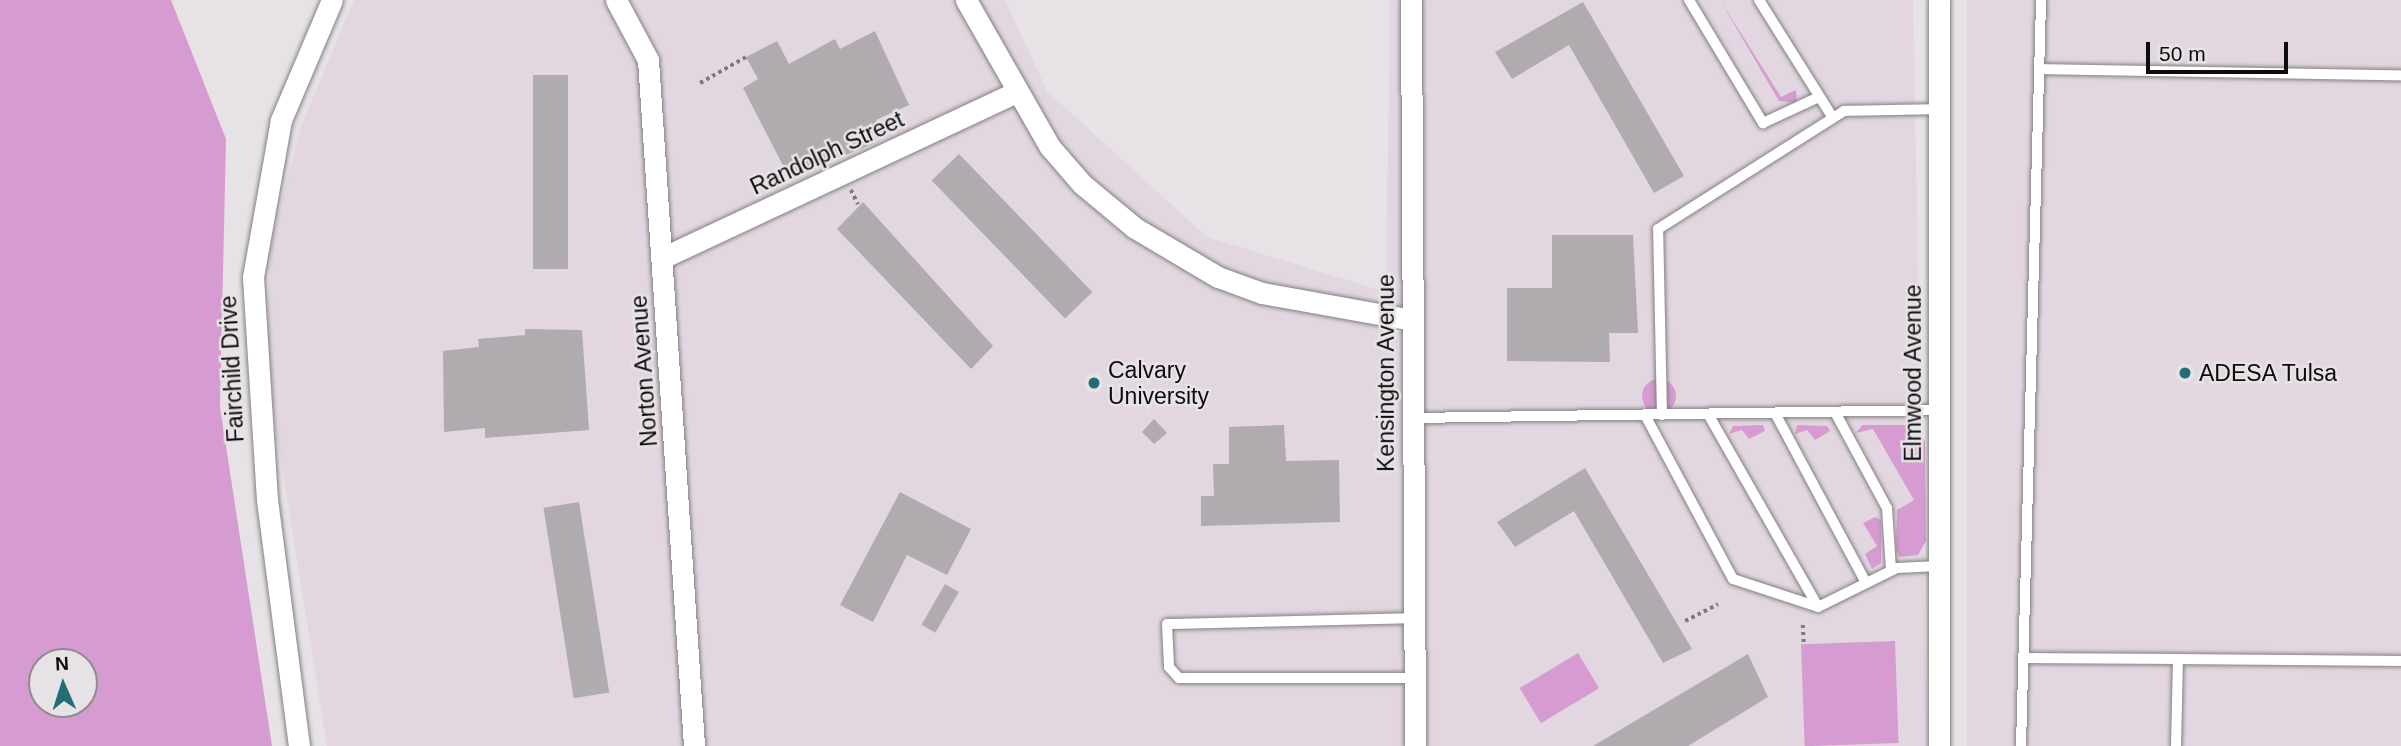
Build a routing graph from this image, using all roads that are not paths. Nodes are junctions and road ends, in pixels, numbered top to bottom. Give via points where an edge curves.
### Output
1 (332, 0) edge
2 (616, 0) edge
3 (966, 0) edge
4 (1411, 0) edge
5 (1689, 0) edge
6 (1759, 0) edge
7 (1939, 0) edge
8 (2041, 0) edge
9 (2040, 69) junction
10 (2401, 75) edge
11 (1014, 93) junction
12 (1819, 97) junction
13 (1940, 109) junction
14 (1833, 118) junction
15 (662, 258) junction
16 (1412, 320) junction
17 (1938, 410) junction
18 (1835, 412) junction
19 (1775, 413) junction
20 (1708, 414) junction
21 (1645, 415) junction
22 (1662, 415) junction
23 (1413, 418) junction
24 (1938, 566) junction
25 (1891, 570) junction
26 (1866, 583) junction
27 (1818, 607) junction
28 (1414, 618) junction
29 (2024, 658) junction
30 (2178, 659) junction
31 (2401, 661) edge
32 (1415, 678) junction
33 (299, 746) edge
34 (694, 746) edge
35 (1415, 746) edge
36 (1939, 746) edge
37 (2021, 746) edge
38 (2176, 746) edge

1 - 33 street, Fairchild Drive via 281,120 253,277 267,500
2 - 15 street, Norton Avenue via 648,60
3 - 11 street
4 - 16 street, Kensington Avenue
5 - 12 lane via 1763,123
6 - 12 lane
7 - 13 street, Elmwood Avenue
8 - 9 lane
9 - 10 lane
9 - 29 lane
11 - 15 street, Randolph Street
11 - 16 street via 1082,184 1178,256 1262,293
12 - 14 lane
13 - 14 lane via 1844,111
13 - 17 street, Elmwood Avenue
14 - 22 lane via 1658,229
15 - 34 street, Norton Avenue
16 - 23 street, Kensington Avenue
17 - 18 lane
17 - 24 street, Elmwood Avenue
18 - 19 lane
18 - 25 lane via 1887,508
19 - 20 lane
19 - 26 lane
20 - 22 lane
20 - 27 lane
21 - 22 lane
21 - 23 lane
21 - 27 lane via 1733,579
23 - 28 street, Kensington Avenue
24 - 25 lane
24 - 36 street, Elmwood Avenue
25 - 26 lane
26 - 27 lane
28 - 32 street, Kensington Avenue
28 - 32 lane via 1167,624 1168,667 1180,678
29 - 30 lane
29 - 37 lane
30 - 31 lane
30 - 38 lane
32 - 35 street, Kensington Avenue

